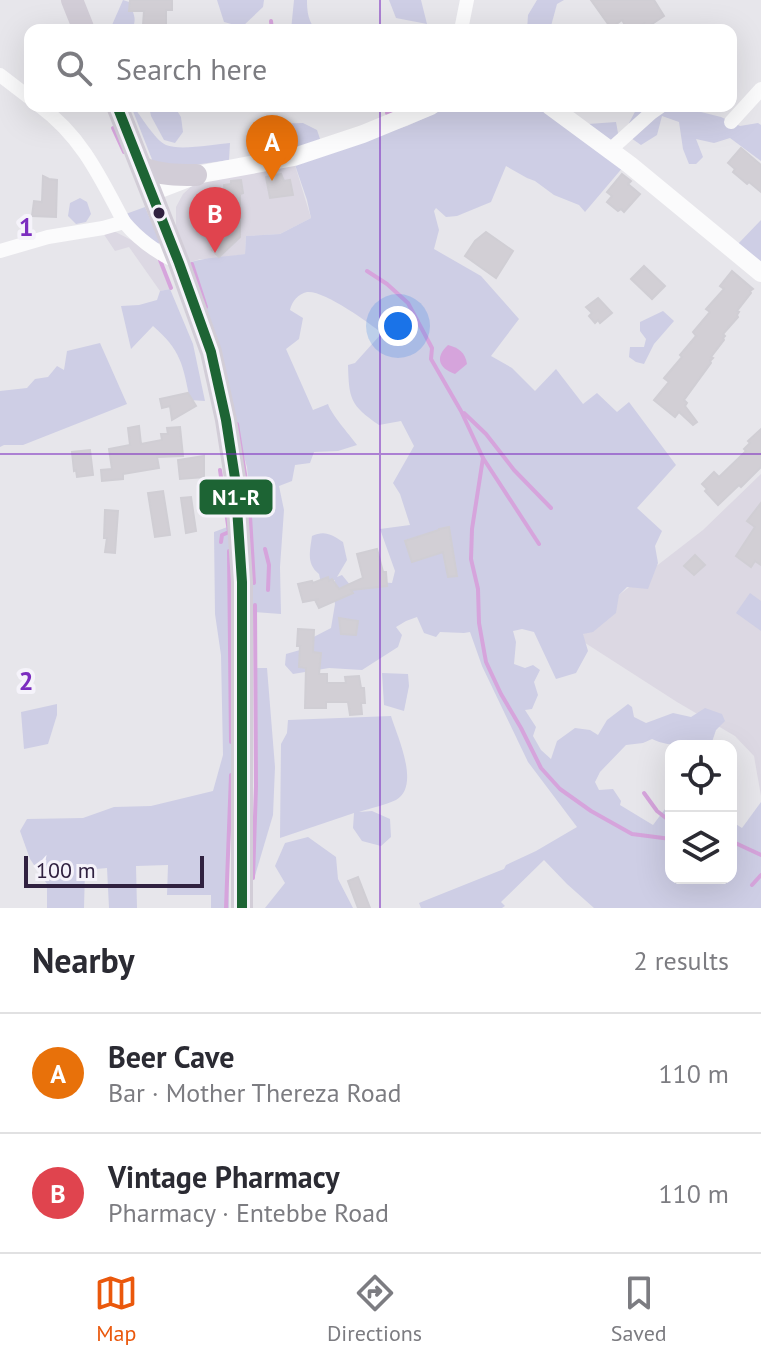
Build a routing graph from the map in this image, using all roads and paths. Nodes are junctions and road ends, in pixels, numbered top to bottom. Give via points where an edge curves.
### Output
1 (72, 0) edge
2 (467, 0) edge
3 (82, 24) edge
4 (462, 24) edge
5 (0, 75) edge
6 (761, 89) edge
7 (24, 93) edge
8 (47, 112) edge
9 (120, 112) edge
10 (416, 112) edge
11 (558, 112) edge
12 (652, 112) edge
13 (731, 122) dead end
14 (610, 150) junction
15 (143, 168) junction
16 (190, 176) junction
17 (152, 192) junction
18 (124, 222) junction
19 (163, 222) junction
20 (0, 251) edge
21 (179, 263) junction
22 (761, 273) edge
23 (242, 908) edge

1 - 3 main road
2 - 4 street
5 - 7 street
6 - 13 street
8 - 18 street via 81,145
9 - 15 main road
10 - 16 street via 294,157
11 - 14 street
12 - 14 street
14 - 22 street
15 - 16 main road
15 - 17 main road
16 - 17 street
16 - 19 main road via 169,199
17 - 19 main road
18 - 20 street
18 - 21 street via 149,247
19 - 21 main road
21 - 23 main road via 211,352 235,478 242,582

